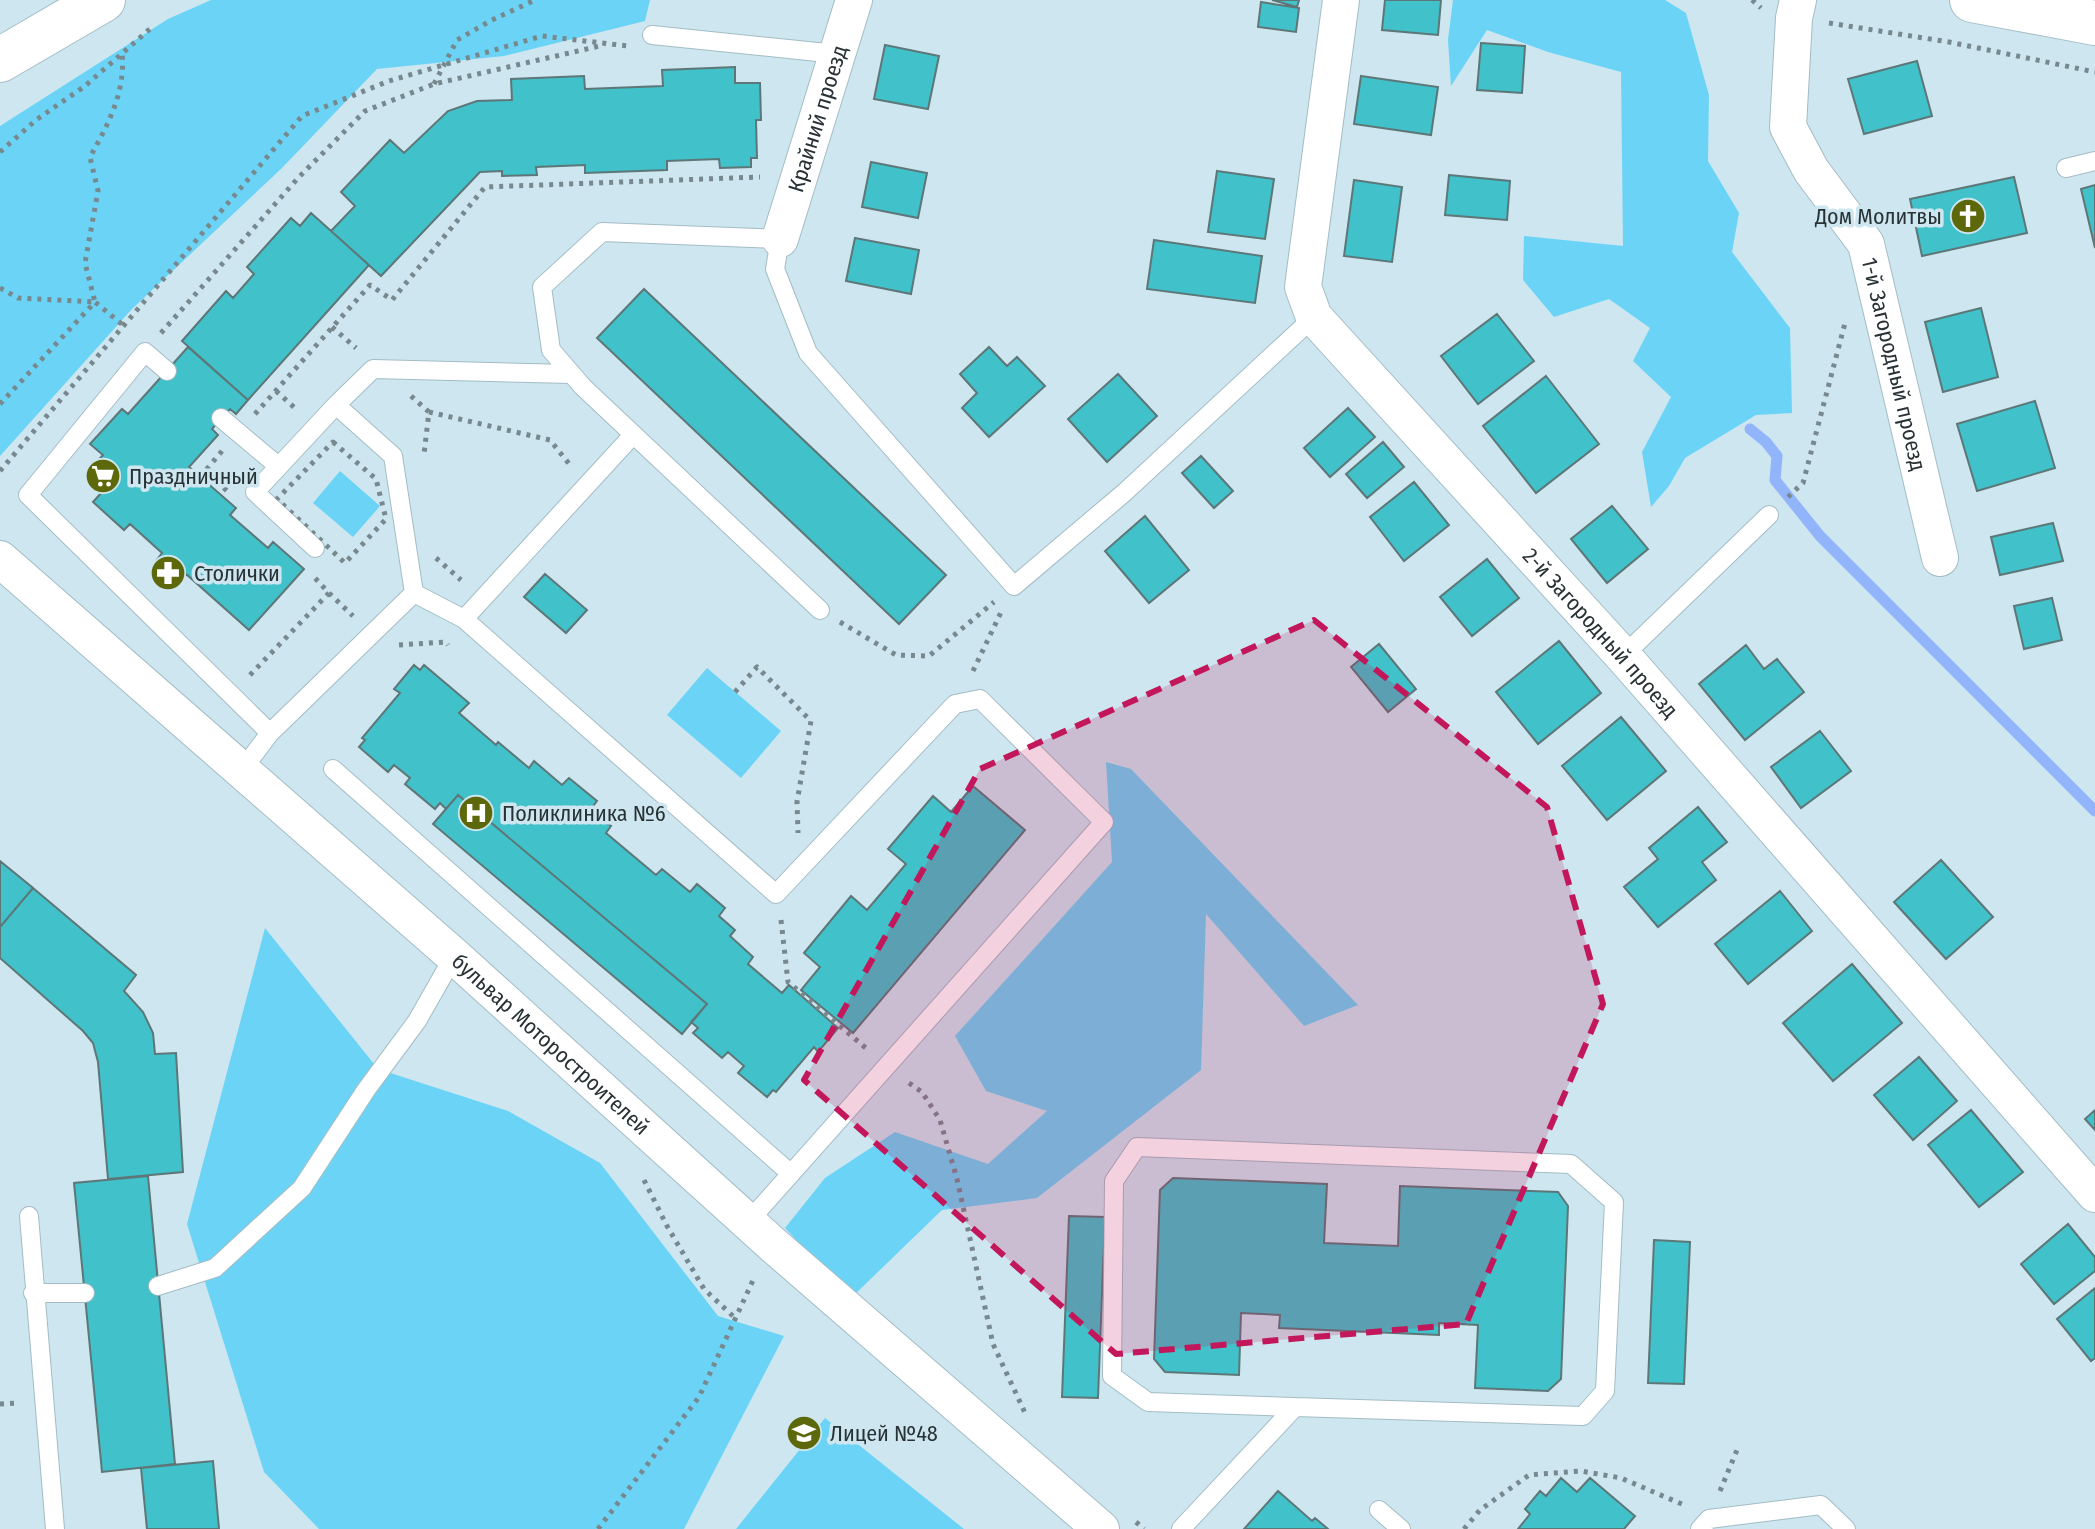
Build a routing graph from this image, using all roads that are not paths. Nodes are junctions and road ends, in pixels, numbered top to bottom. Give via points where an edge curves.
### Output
1 (103, 0) edge
2 (854, 0) edge
3 (1341, 0) edge
4 (1972, 0) edge
5 (1796, 9) edge
6 (2095, 23) edge
7 (646, 41) road end
8 (837, 54) junction
9 (0, 60) edge
10 (2095, 161) edge
11 (2066, 168) dead end
12 (780, 239) junction
13 (1314, 317) junction
14 (167, 371) dead end
15 (571, 374) junction
16 (336, 405) junction
17 (221, 418) dead end
18 (632, 436) junction
19 (278, 466) junction
20 (1769, 515) dead end
21 (318, 544) road end
22 (1940, 558) dead end
23 (0, 559) edge
24 (414, 593) junction
25 (820, 610) road end
26 (464, 619) junction
27 (1623, 656) junction
28 (265, 728) junction
29 (333, 769) dead end
30 (242, 770) junction
31 (454, 956) junction
32 (790, 1173) junction
33 (2095, 1194) edge
34 (29, 1216) dead end
35 (760, 1232) junction
36 (158, 1286) dead end
37 (33, 1293) junction
38 (85, 1293) dead end
39 (1295, 1407) junction
40 (1379, 1510) dead end
41 (1704, 1524) edge
42 (55, 1529) edge
43 (1101, 1529) edge
44 (1181, 1529) edge
45 (1401, 1529) edge
46 (1846, 1529) edge

1 - 9 street
2 - 8 street, Крайний проезд
3 - 13 street, 2-й Загородный проезд via 1303,287
4 - 6 street
5 - 22 street, 1-й Загородный проезд via 1788,127 1811,170 1866,244
7 - 8 lane
8 - 12 street, Крайний проезд
10 - 11 lane
12 - 13 lane via 775,269 808,353 1014,586 1125,492
12 - 15 lane via 602,232 542,287 551,350
13 - 27 street, 2-й Загородный проезд
14 - 28 lane via 145,352 28,495
15 - 16 lane via 373,369
15 - 18 lane
16 - 19 lane
16 - 24 lane via 393,456
17 - 19 lane
18 - 25 lane
18 - 26 lane
19 - 21 lane via 255,492
20 - 27 lane
23 - 30 street, бульвар Моторостроителей
24 - 26 lane
24 - 28 lane
26 - 32 lane via 776,894 955,704 980,699 1104,822
27 - 33 street, 2-й Загородный проезд
28 - 30 lane
29 - 32 lane
30 - 31 street, бульвар Моторостроителей
31 - 35 street, бульвар Моторостроителей
31 - 36 lane via 417,1021 302,1188 215,1268
32 - 35 lane
34 - 37 lane
35 - 43 street, бульвар Моторостроителей
37 - 38 lane
37 - 42 lane
39 - 39 lane via 1583,1416 1605,1391 1614,1202 1571,1164 1137,1147 1114,1181 1112,1376 1148,1402
39 - 44 lane
40 - 45 lane
41 - 46 lane via 1821,1505

